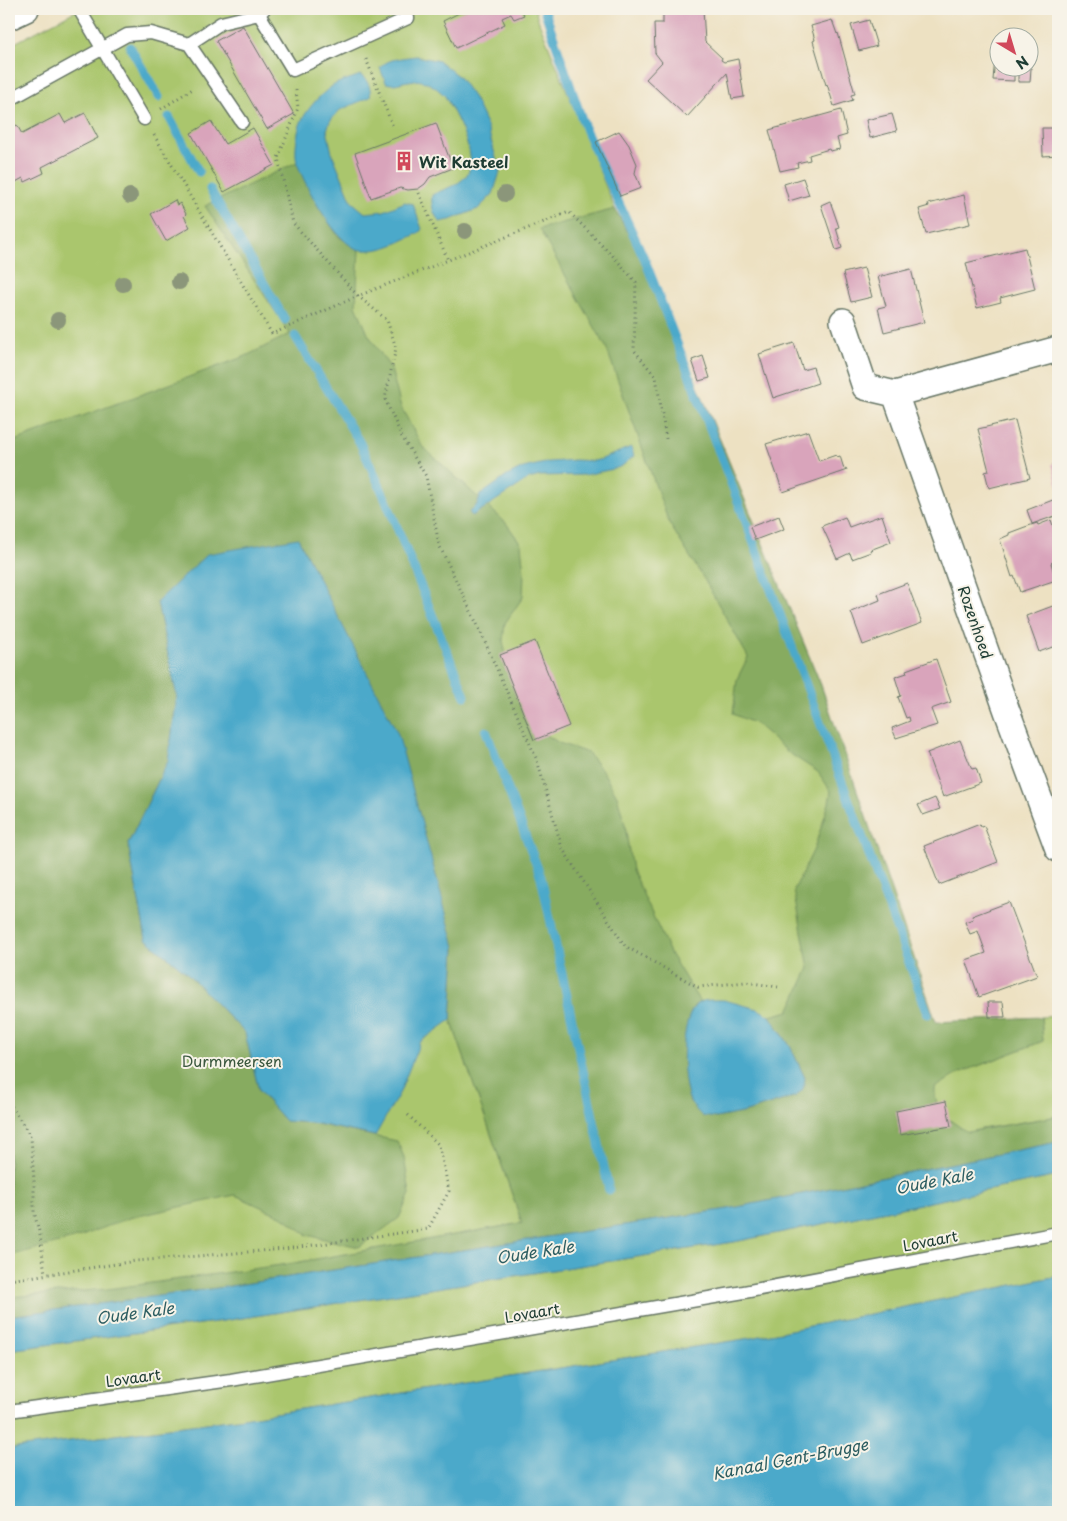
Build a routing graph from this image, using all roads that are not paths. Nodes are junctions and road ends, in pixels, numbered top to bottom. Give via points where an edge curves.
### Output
1 (26, 9) edge
2 (79, 9) edge
3 (404, 9) edge
4 (262, 11) edge
5 (9, 17) edge
6 (188, 44) junction
7 (102, 49) junction
8 (9, 100) edge
9 (144, 119) road end
10 (242, 122) dead end
11 (843, 321) dead end
12 (1058, 349) edge
13 (895, 394) junction
14 (1058, 849) edge
15 (1058, 1233) edge
16 (9, 1411) edge

1 - 5 street
2 - 7 lane
3 - 4 lane via 408,18 293,70
4 - 6 lane via 221,23
6 - 7 lane via 151,33 127,35
6 - 10 lane
7 - 8 lane
7 - 9 lane
11 - 13 street via 865,387
12 - 13 street
13 - 14 street, Rozenhoed
15 - 16 lane, Lovaart via 734,1294 231,1380

